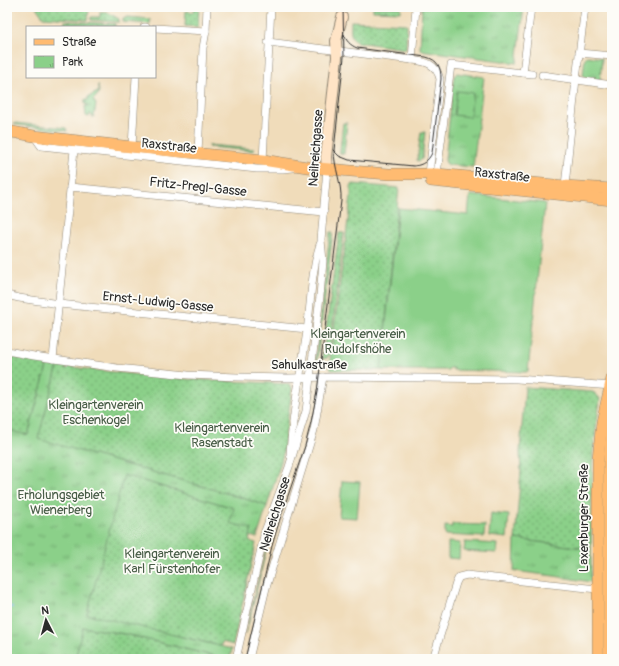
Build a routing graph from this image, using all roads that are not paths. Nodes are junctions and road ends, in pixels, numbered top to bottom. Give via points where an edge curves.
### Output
1 (207, 7) edge
2 (271, 7) edge
3 (416, 7) edge
4 (531, 7) edge
5 (585, 7) edge
6 (342, 12) edge
7 (7, 14) edge
8 (7, 17) edge
9 (156, 28) edge
10 (206, 31) junction
11 (268, 42) junction
12 (579, 52) junction
13 (339, 54) junction
14 (612, 56) edge
15 (412, 60) junction
16 (523, 73) junction
17 (532, 74) dead end
18 (542, 75) dead end
19 (136, 78) edge
20 (576, 79) junction
21 (612, 85) edge
22 (7, 130) edge
23 (34, 136) junction
24 (132, 147) junction
25 (74, 150) junction
26 (198, 153) junction
27 (263, 160) junction
28 (307, 167) junction
29 (328, 169) junction
30 (389, 174) junction
31 (433, 174) junction
32 (564, 186) junction
33 (70, 187) junction
34 (612, 189) edge
35 (612, 200) edge
36 (324, 212) junction
37 (321, 240) junction
38 (7, 296) edge
39 (59, 304) junction
40 (307, 329) junction
41 (7, 351) edge
42 (53, 359) junction
43 (323, 377) junction
44 (300, 378) junction
45 (310, 378) junction
46 (611, 383) edge
47 (612, 426) edge
48 (289, 467) junction
49 (598, 589) junction
50 (236, 659) edge
51 (249, 659) edge
52 (433, 659) edge
53 (598, 659) edge
54 (609, 659) edge

1 - 10 street
2 - 11 street
3 - 15 street
4 - 16 street
5 - 12 street
6 - 13 street, Neilreichgasse via 336,40
7 - 8 street
9 - 10 street
10 - 26 street
11 - 13 street
11 - 27 street
12 - 14 street
12 - 20 street
13 - 15 street
13 - 29 street, Neilreichgasse via 326,157
15 - 31 street via 430,64 438,72 440,79
16 - 17 street
16 - 31 street via 451,65
18 - 20 street
19 - 24 street
20 - 21 street
20 - 32 street
22 - 23 main road, Raxstraße
23 - 24 main road, Raxstraße
23 - 25 street, Raxstraße via 41,146
24 - 26 main road, Raxstraße
25 - 28 street, Raxstraße via 257,169
25 - 33 street
26 - 27 main road, Raxstraße
27 - 28 main road, Raxstraße
28 - 29 main road, Raxstraße
29 - 30 main road, Raxstraße
29 - 36 street, Neilreichgasse
30 - 31 main road, Raxstraße
30 - 35 main road, Raxstraße via 415,180
31 - 32 main road, Raxstraße
32 - 34 main road, Raxstraße
33 - 36 street, Fritz-Pregl-Gasse
33 - 39 street
36 - 37 street, Neilreichgasse
37 - 40 street, Neilreichgasse via 313,271
37 - 45 street, Neilreichgasse via 323,260
38 - 39 street, Ernst-Ludwig-Gasse
39 - 40 street, Ernst-Ludwig-Gasse
39 - 42 street
40 - 44 street, Neilreichgasse
41 - 42 street, Sahulkastraße
42 - 44 street, Sahulkastraße via 160,372
43 - 45 street, Sahulkastraße
43 - 46 street, Sahulkastraße via 517,378
43 - 51 street, Neilreichgasse via 314,430 266,588
44 - 45 street, Sahulkastraße
44 - 48 street, Neilreichgasse via 292,425
45 - 48 street, Neilreichgasse via 306,411
46 - 49 main road, Laxenburger Straße via 602,422 598,459
47 - 54 main road, Laxenburger Straße via 609,458
48 - 50 street, Neilreichgasse via 265,531
49 - 52 street via 459,577
49 - 53 main road, Laxenburger Straße

